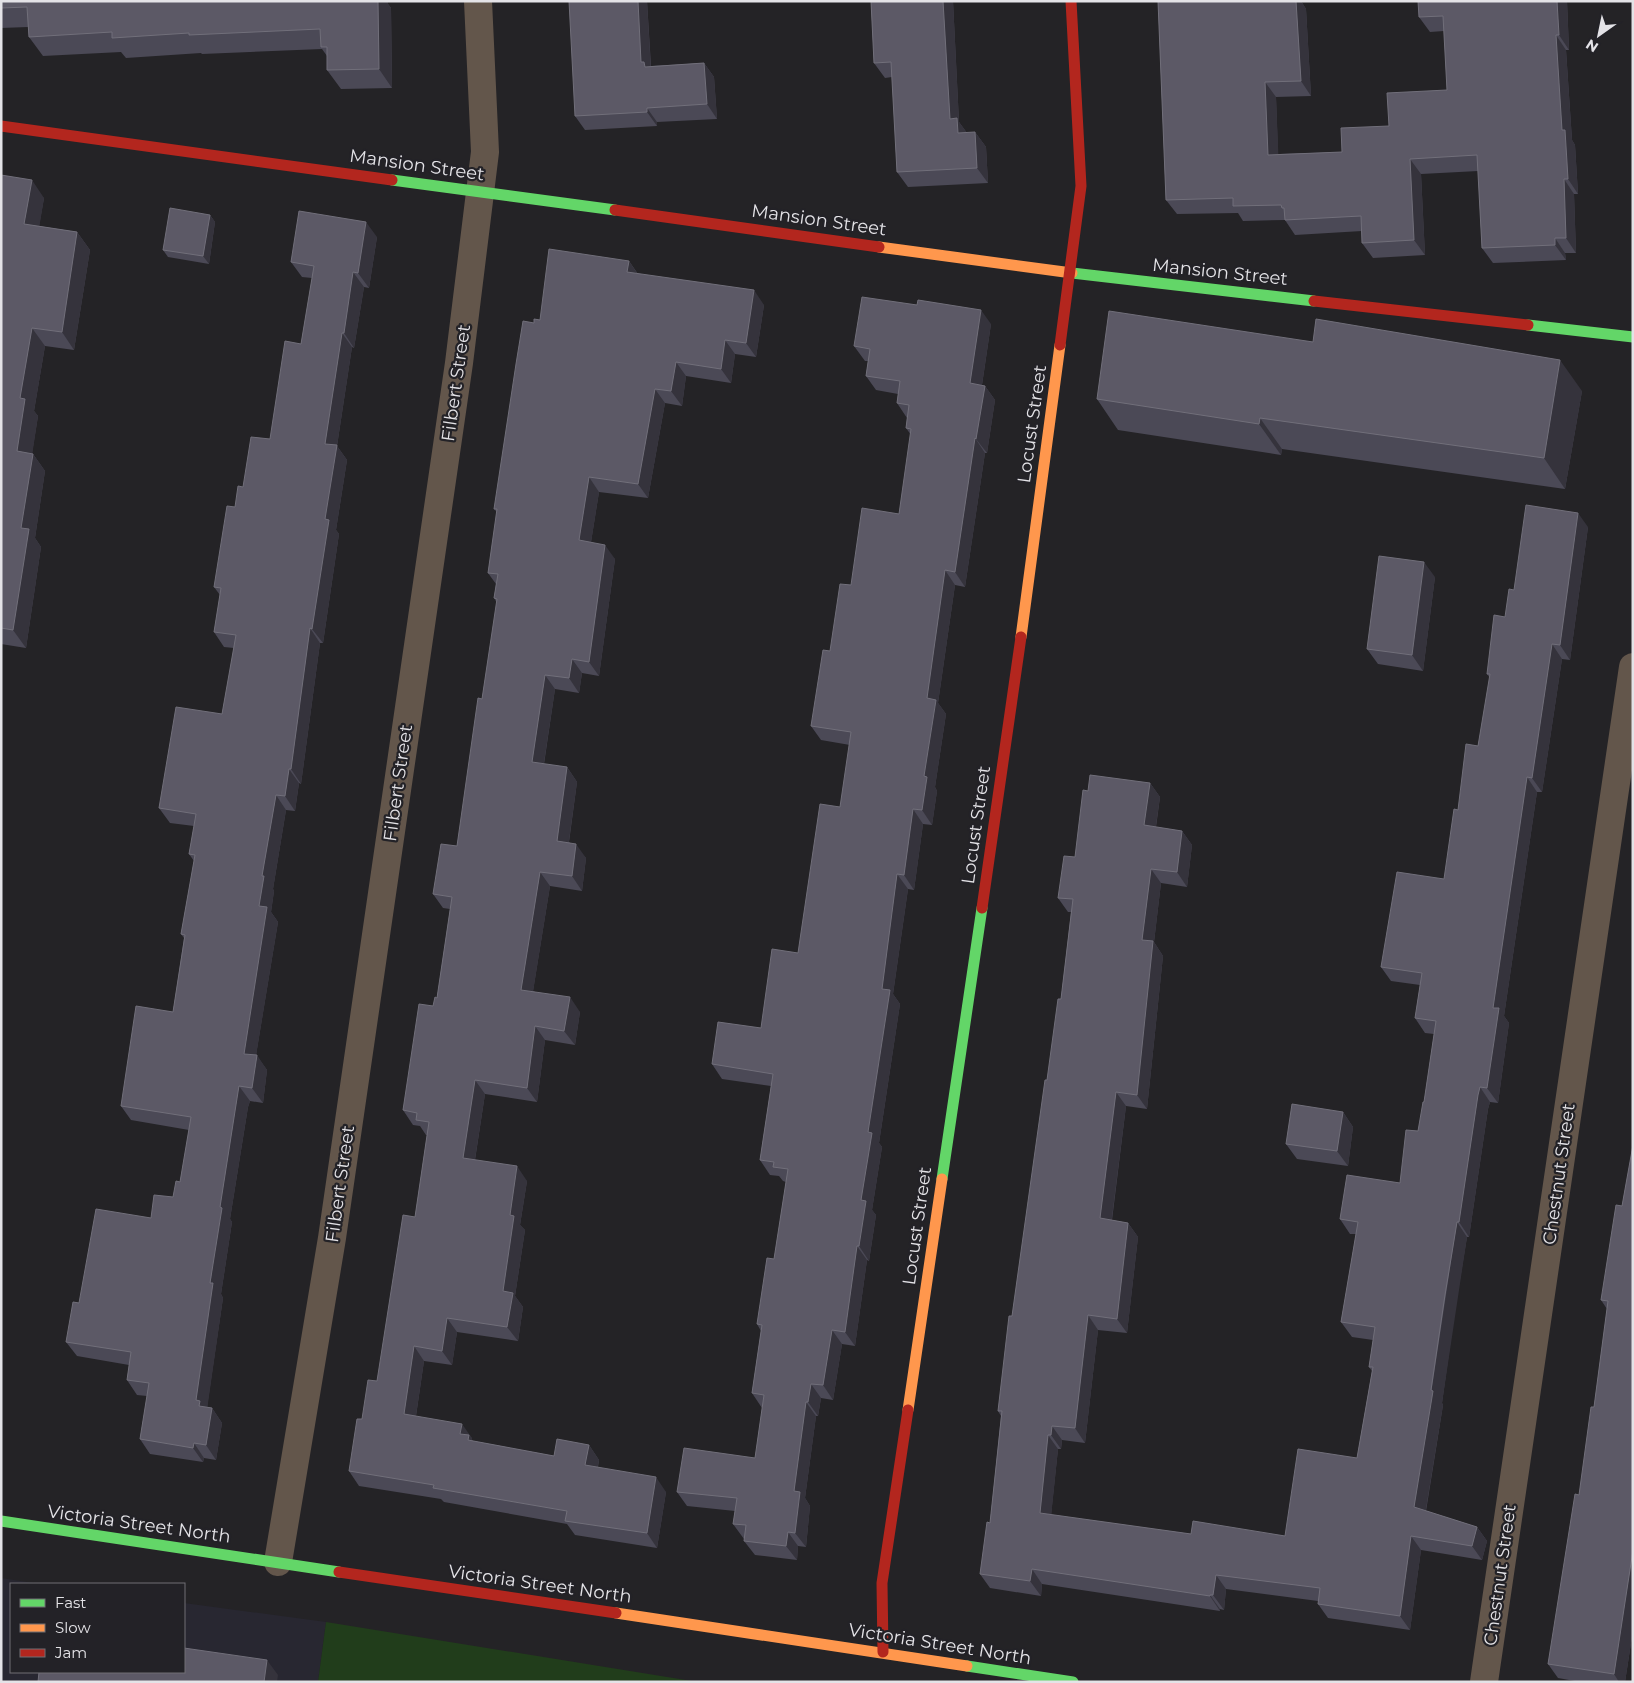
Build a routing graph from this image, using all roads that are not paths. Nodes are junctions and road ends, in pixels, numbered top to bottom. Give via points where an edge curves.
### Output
1 (478, 1) edge
2 (1071, 1) edge
3 (1, 126) edge
4 (481, 192) junction
5 (1070, 273) junction
6 (1633, 337) edge
7 (1633, 667) edge
8 (1624, 791) edge
9 (1, 1521) edge
10 (278, 1562) junction
11 (883, 1652) junction
12 (1073, 1682) edge
13 (1484, 1682) edge

1 - 4 street, Filbert Street via 484,128
2 - 5 street, Locust Street via 1081,186
3 - 4 street, Mansion Street
4 - 5 street, Mansion Street
4 - 10 street, Filbert Street via 458,373 334,1228
5 - 6 street, Mansion Street
5 - 11 street, Locust Street via 1012,699 882,1583
7 - 8 street, Chestnut Street
8 - 13 street, Chestnut Street
9 - 10 street, Victoria Street North
10 - 11 street, Victoria Street North
11 - 12 street, Victoria Street North

